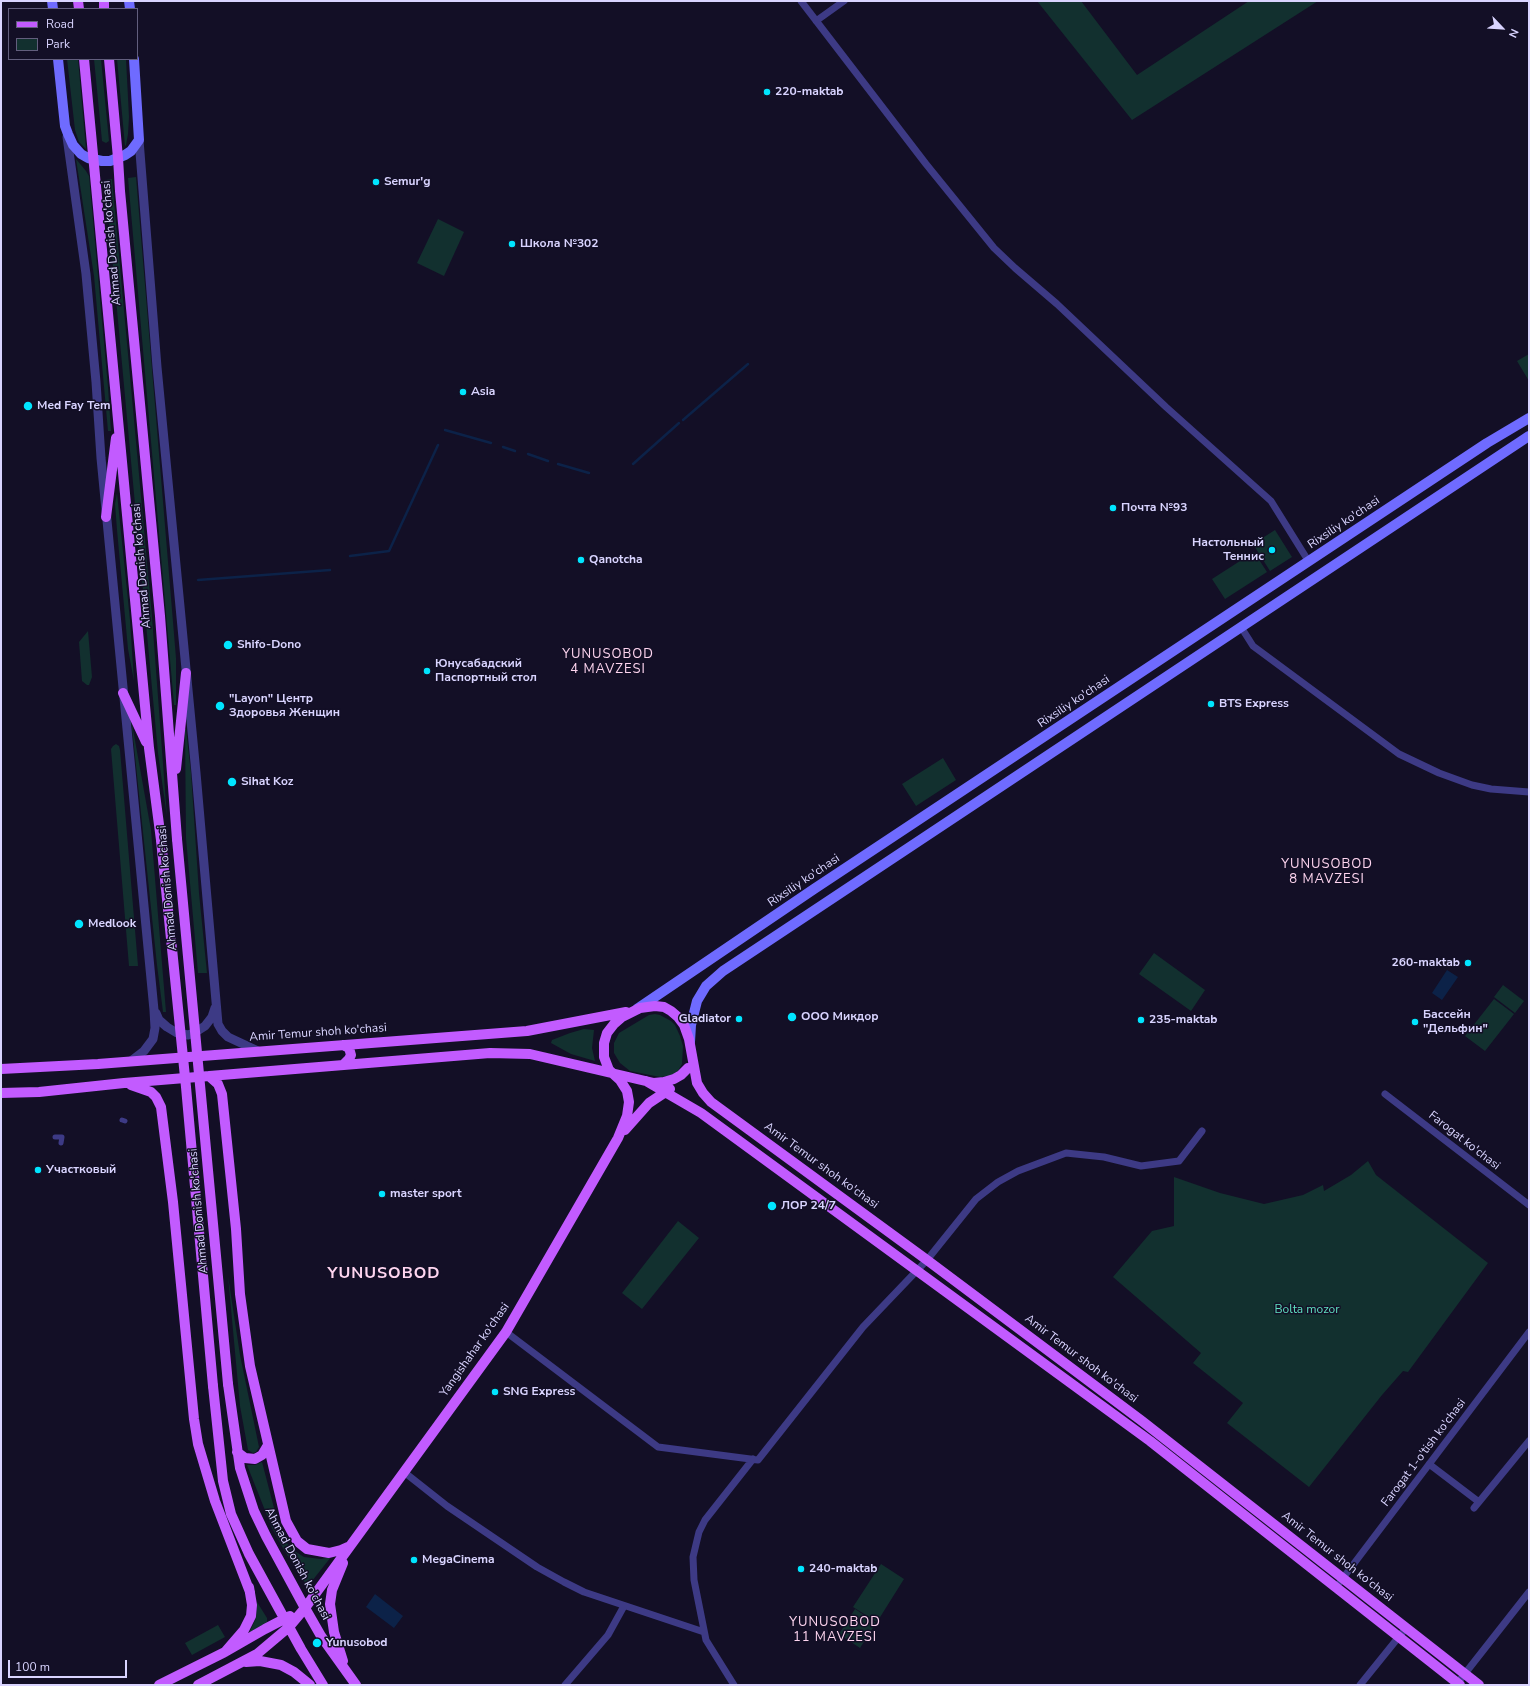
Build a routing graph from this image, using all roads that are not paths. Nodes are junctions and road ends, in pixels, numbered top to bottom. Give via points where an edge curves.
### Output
1 (801, 1) edge
2 (844, 1) edge
3 (816, 21) junction
4 (58, 60) edge
5 (84, 60) edge
6 (109, 60) edge
7 (134, 60) edge
8 (66, 128) junction
9 (139, 140) junction
10 (118, 158) junction
11 (94, 160) junction
12 (1529, 418) edge
13 (119, 421) junction
14 (1504, 432) junction
15 (1529, 436) edge
16 (1513, 446) junction
17 (106, 517) junction
18 (1309, 562) junction
19 (1241, 627) junction
20 (1183, 645) junction
21 (1192, 659) junction
22 (186, 673) junction
23 (123, 693) junction
24 (149, 748) junction
25 (1529, 792) edge
26 (173, 795) junction
27 (772, 918) junction
28 (781, 932) junction
29 (216, 1000) junction
30 (154, 1010) junction
31 (636, 1010) junction
32 (690, 1044) junction
33 (343, 1045) junction
34 (258, 1051) junction
35 (131, 1061) junction
36 (343, 1065) junction
37 (688, 1068) junction
38 (1, 1070) edge
39 (612, 1074) junction
40 (209, 1076) junction
41 (646, 1081) junction
42 (124, 1083) junction
43 (666, 1092) junction
44 (1, 1093) edge
45 (1385, 1094) dead end
46 (1202, 1131) dead end
47 (55, 1137) dead end
48 (618, 1138) junction
49 (61, 1143) dead end
50 (1529, 1205) edge
51 (927, 1260) junction
52 (917, 1270) junction
53 (506, 1332) junction
54 (1529, 1332) edge
55 (1529, 1441) edge
56 (198, 1444) junction
57 (268, 1445) junction
58 (237, 1452) junction
59 (753, 1459) junction
60 (1429, 1464) junction
61 (404, 1472) junction
62 (231, 1514) junction
63 (350, 1546) junction
64 (1343, 1578) junction
65 (1336, 1587) junction
66 (250, 1592) junction
67 (1529, 1592) edge
68 (624, 1606) junction
69 (305, 1608) junction
70 (287, 1623) junction
71 (1406, 1628) junction
72 (704, 1632) junction
73 (1399, 1637) junction
74 (225, 1652) junction
75 (244, 1663) junction
76 (348, 1674) junction
77 (1464, 1674) junction
78 (1458, 1684) edge
79 (159, 1685) edge
80 (198, 1685) edge
81 (310, 1685) edge
82 (324, 1685) edge
83 (356, 1685) edge
84 (565, 1685) edge
85 (734, 1685) edge
86 (1360, 1685) edge
87 (1479, 1685) edge

1 - 3 street
2 - 3 street
3 - 18 street via 994,248 1166,408 1271,501
4 - 8 main road, Ahmad Donish ko'chasi
5 - 11 main road, Ahmad Donish ko'chasi
6 - 10 main road, Ahmad Donish ko'chasi
7 - 9 main road
8 - 11 main road via 77,150
8 - 17 street, Ahmad Donish ko'chasi via 86,274
9 - 10 main road via 131,151
9 - 22 street via 157,367
10 - 11 main road via 110,161
10 - 26 main road, Ahmad Donish ko'chasi via 160,616
11 - 13 main road, Ahmad Donish ko'chasi
12 - 14 main road, Rixsiliy ko'chasi
13 - 17 main road
13 - 24 main road, Ahmad Donish ko'chasi
14 - 16 main road via 1514,436
14 - 18 main road, Rixsiliy ko'chasi
15 - 16 main road
16 - 19 main road
17 - 23 street, Ahmad Donish ko'chasi
18 - 20 main road, Rixsiliy ko'chasi
19 - 21 main road
19 - 25 street via 1253,646 1399,754 1472,785
20 - 21 main road
20 - 27 main road, Rixsiliy ko'chasi
21 - 28 main road
22 - 26 main road
22 - 29 street
23 - 24 main road
23 - 30 street, Ahmad Donish ko'chasi
24 - 62 main road, Ahmad Donish ko'chasi, bridge via 186,1087 223,1481
26 - 58 main road, Ahmad Donish ko'chasi, bridge via 228,1384
27 - 28 main road via 773,927
27 - 31 main road, Rixsiliy ko'chasi
28 - 32 main road via 723,971 706,986 695,1007
29 - 30 street via 209,1021 200,1030 188,1035 177,1033 167,1027 159,1020
29 - 34 street via 218,1024 222,1031 228,1037
30 - 35 street, Ahmad Donish ko'chasi via 153,1039 144,1052
31 - 32 main road, Amir Temur shoh ko'chasi via 655,1006 671,1011 684,1025
31 - 33 main road, Amir Temur shoh ko'chasi via 528,1031
31 - 39 main road, Amir Temur shoh ko'chasi via 614,1024 605,1039 604,1057
32 - 37 main road, Amir Temur shoh ko'chasi
32 - 51 main road, Amir Temur shoh ko'chasi via 696,1080 708,1099
33 - 34 main road, Amir Temur shoh ko'chasi
33 - 36 main road via 349,1048 351,1055
34 - 35 main road, Amir Temur shoh ko'chasi
35 - 38 main road, Amir Temur shoh ko'chasi
36 - 39 main road, Amir Temur shoh ko'chasi via 511,1053 530,1054
36 - 40 main road, Amir Temur shoh ko'chasi
37 - 41 main road, Amir Temur shoh ko'chasi via 672,1080 659,1083
37 - 43 main road via 680,1080
39 - 41 main road, Amir Temur shoh ko'chasi
39 - 48 main road, Yangishahar ko'chasi via 625,1087 629,1098 627,1116
40 - 42 main road, Amir Temur shoh ko'chasi
40 - 57 main road via 218,1084 222,1094 240,1294 250,1366
41 - 43 main road, Amir Temur shoh ko'chasi
42 - 44 main road, Amir Temur shoh ko'chasi via 39,1092
42 - 56 main road via 151,1092 161,1107
43 - 48 main road, Yangishahar ko'chasi via 646,1105
43 - 52 main road, Amir Temur shoh ko'chasi via 701,1113
45 - 50 street, Farogat ko'chasi
46 - 51 street via 1178,1161 1141,1166 1066,1153 1018,1171 976,1199
47 - 49 street via 62,1137
48 - 53 main road, Yangishahar ko'chasi
51 - 52 street
51 - 64 main road, Amir Temur shoh ko'chasi via 1142,1421
52 - 59 street via 863,1327 758,1460
52 - 65 main road, Amir Temur shoh ko'chasi via 1150,1441
53 - 59 street via 658,1447
53 - 61 main road, Yangishahar ko'chasi
54 - 60 street, Farogat 1-o'tish ko'chasi
55 - 60 street via 1476,1505
56 - 62 main road
56 - 66 main road via 215,1501
57 - 58 main road via 264,1453 255,1459 245,1458
57 - 63 main road via 286,1521 297,1541 308,1549 321,1552 336,1552
58 - 69 main road, Ahmad Donish ko'chasi via 254,1511
59 - 72 street via 705,1520 696,1543 693,1574
60 - 64 street, Farogat 1-o'tish ko'chasi
61 - 63 main road, Yangishahar ko'chasi
61 - 68 street via 447,1506 537,1567 584,1592
62 - 66 main road
62 - 70 main road, Ahmad Donish ko'chasi via 249,1554
63 - 69 main road
63 - 76 main road via 334,1583 330,1604 334,1632
64 - 65 street, Farogat 1-o'tish ko'chasi
64 - 71 main road, Amir Temur shoh ko'chasi
65 - 73 main road, Amir Temur shoh ko'chasi
66 - 74 main road via 250,1620
67 - 77 street
68 - 72 street
68 - 84 street via 608,1635
69 - 70 main road
69 - 76 main road, Ahmad Donish ko'chasi
70 - 74 main road
70 - 75 main road via 268,1646
70 - 82 main road, Ahmad Donish ko'chasi
71 - 73 street
71 - 77 main road, Amir Temur shoh ko'chasi
72 - 85 street via 706,1640
73 - 78 main road, Amir Temur shoh ko'chasi
73 - 86 street
74 - 79 main road
75 - 80 main road
75 - 81 main road via 260,1661 281,1665
76 - 83 main road, Ahmad Donish ko'chasi
77 - 78 street
77 - 87 main road, Amir Temur shoh ko'chasi

